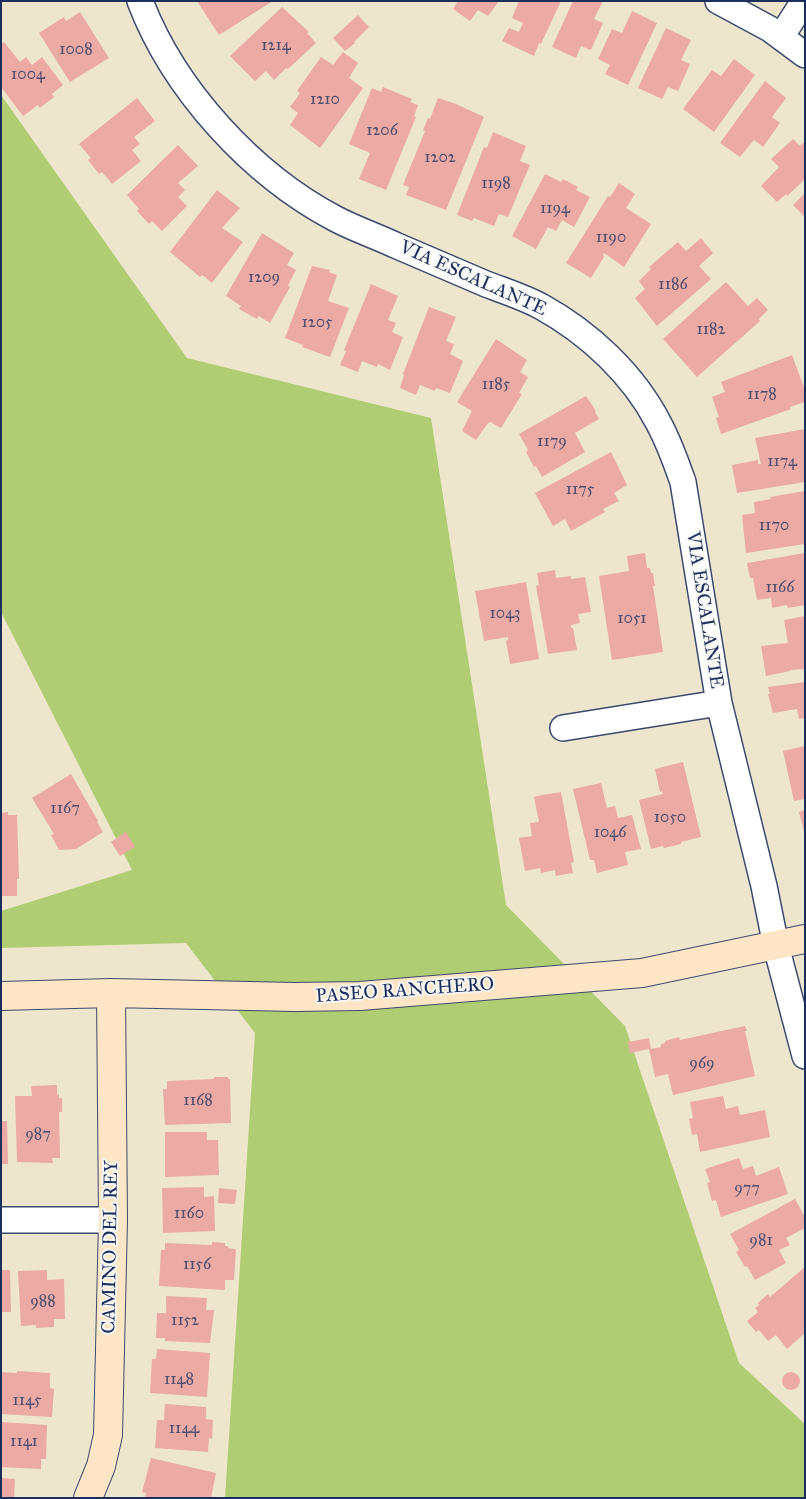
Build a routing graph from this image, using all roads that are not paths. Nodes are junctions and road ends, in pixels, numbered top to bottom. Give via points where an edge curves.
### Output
1 (140, 1) edge
2 (718, 1) edge
3 (804, 1) edge
4 (781, 37) junction
5 (805, 55) edge
6 (719, 703) junction
7 (563, 728) dead end
8 (805, 939) edge
9 (776, 946) junction
10 (111, 994) junction
11 (1, 996) edge
12 (805, 1056) edge
13 (1, 1220) edge
14 (114, 1220) junction
15 (88, 1498) edge

1 - 6 street, VIA ESCALANTE via 159,41 198,101 237,145 272,176 337,219 541,306 577,330 619,368 658,421 683,482
2 - 4 street
3 - 4 street
4 - 5 street
6 - 7 street
6 - 9 street, VIA ESCALANTE
8 - 9 main road, PASEO RANCHERO
9 - 10 main road, PASEO RANCHERO via 642,973 360,996
9 - 12 street, VIA ESCALANTE
10 - 11 main road, PASEO RANCHERO
10 - 14 main road, CAMINO DEL REY
13 - 14 street
14 - 15 main road, CAMINO DEL REY via 108,1435 101,1466

